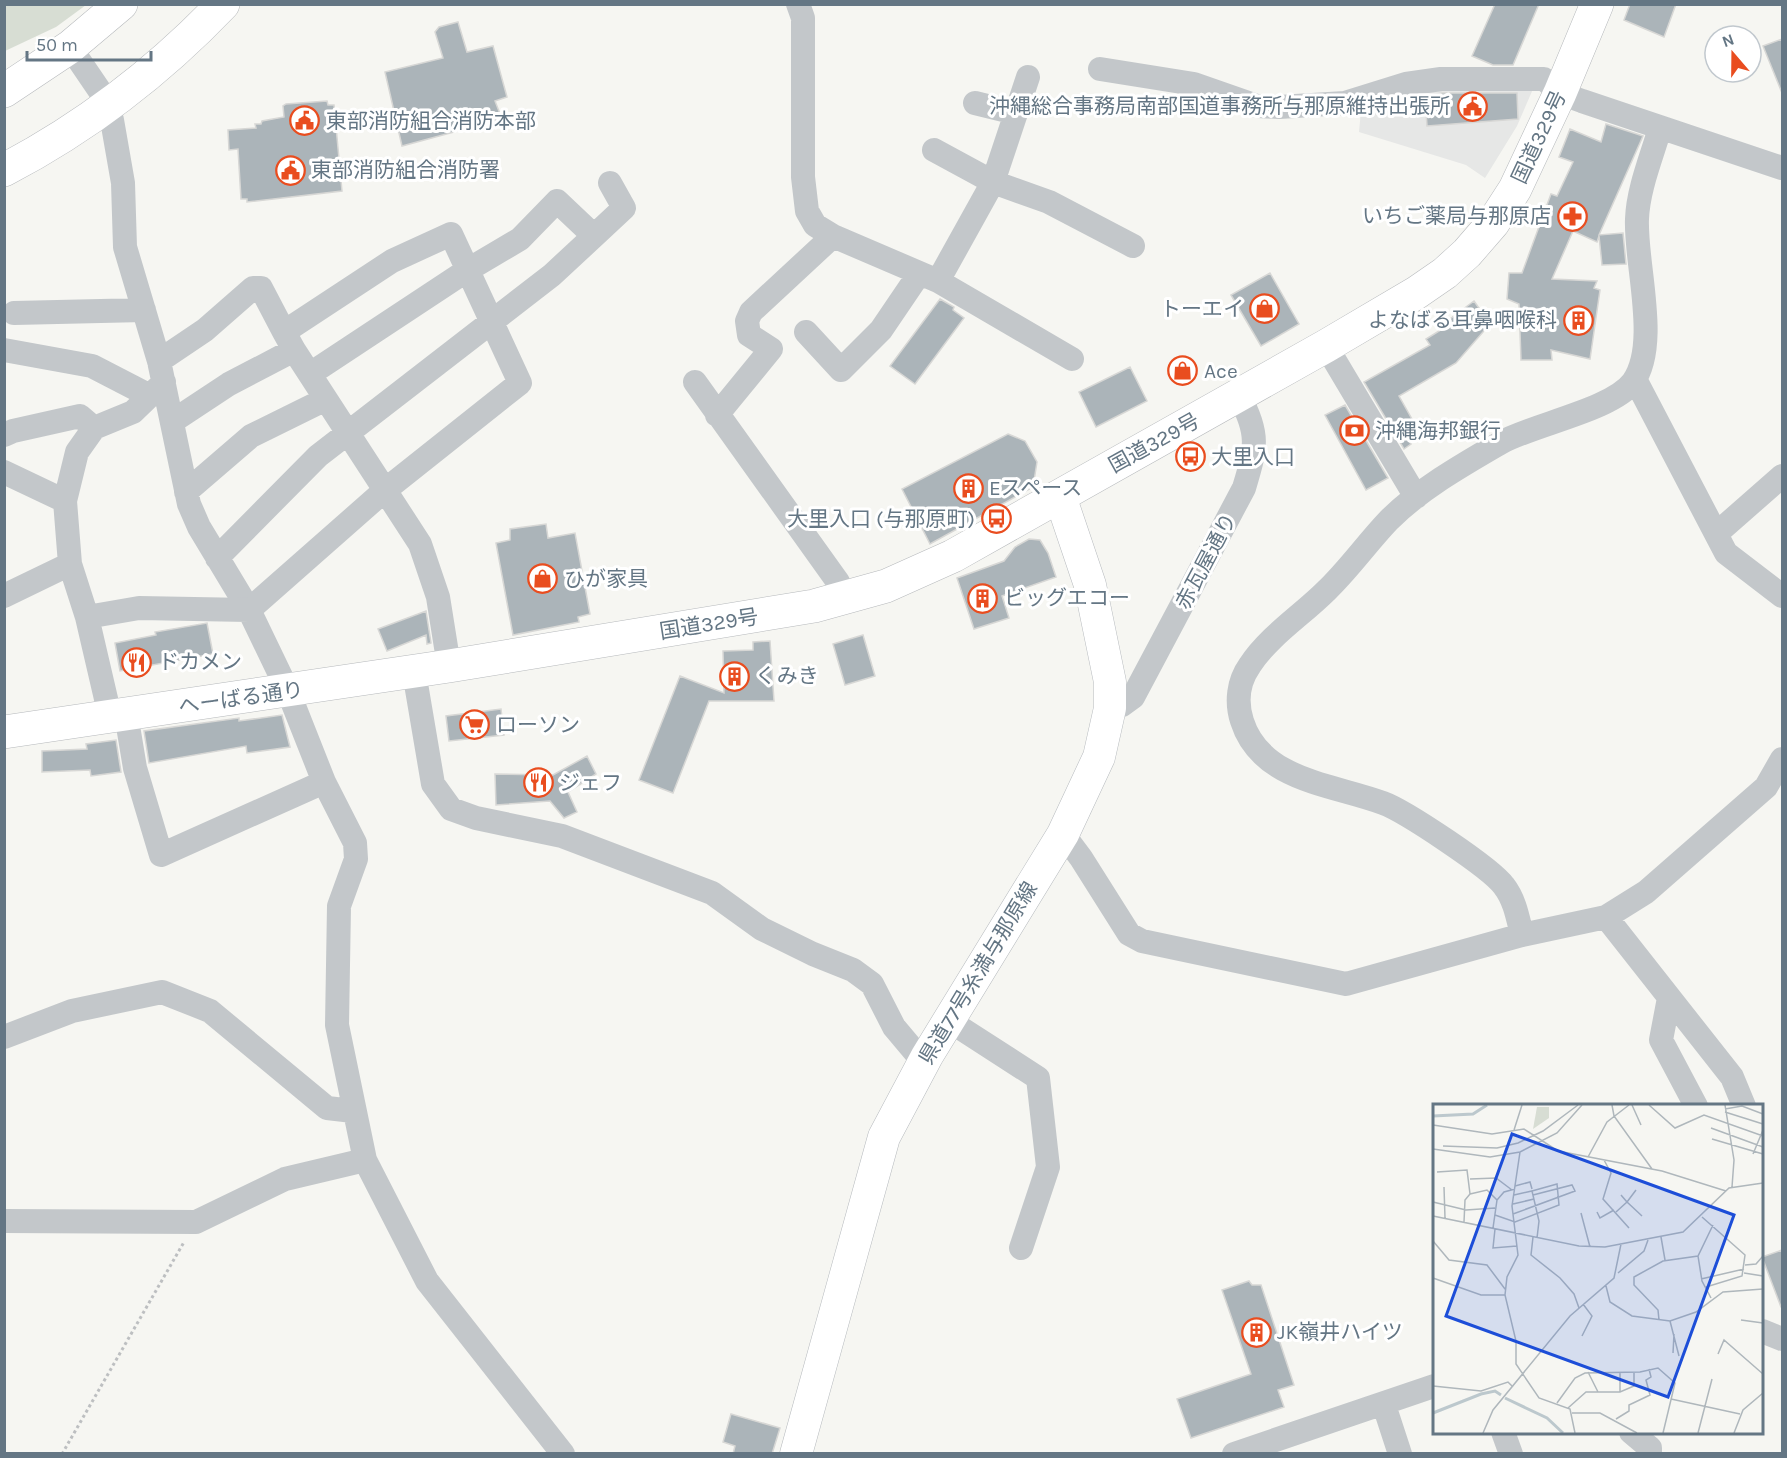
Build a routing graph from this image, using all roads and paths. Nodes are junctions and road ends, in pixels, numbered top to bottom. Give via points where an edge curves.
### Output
1 (121, 4) edge
2 (223, 4) edge
3 (798, 4) edge
4 (1597, 4) edge
5 (70, 47) junction
6 (1100, 69) dead end
7 (1028, 77) dead end
8 (4, 91) edge
9 (1560, 93) junction
10 (975, 103) dead end
11 (107, 106) junction
12 (1016, 113) junction
13 (1660, 128) junction
14 (934, 150) dead end
15 (1782, 168) edge
16 (4, 170) edge
17 (993, 182) junction
18 (610, 183) dead end
19 (594, 236) junction
20 (833, 236) junction
21 (1133, 246) dead end
22 (466, 271) junction
23 (928, 278) junction
24 (144, 310) junction
25 (14, 313) dead end
26 (490, 321) junction
27 (806, 332) dead end
28 (289, 341) junction
29 (1326, 346) junction
30 (4, 351) edge
31 (1072, 359) dead end
32 (310, 374) junction
33 (1635, 379) junction
34 (158, 380) junction
35 (695, 382) dead end
36 (1239, 396) junction
37 (324, 400) junction
38 (717, 415) junction
39 (173, 421) junction
40 (94, 428) junction
41 (346, 432) junction
42 (4, 435) edge
43 (4, 472) edge
44 (1782, 476) edge
45 (384, 491) junction
46 (186, 492) junction
47 (1060, 496) junction
48 (1416, 497) junction
49 (65, 501) junction
50 (1716, 534) junction
51 (217, 558) junction
52 (70, 564) junction
53 (1778, 583) edge
54 (4, 596) edge
55 (845, 599) junction
56 (249, 610) junction
57 (87, 617) junction
58 (463, 664) junction
59 (414, 672) junction
60 (288, 691) junction
61 (1110, 708) junction
62 (118, 715) junction
63 (4, 732) edge
64 (1782, 759) edge
65 (324, 782) junction
66 (1063, 834) junction
67 (1606, 917) junction
68 (1522, 936) junction
69 (1669, 998) junction
70 (948, 1020) junction
71 (4, 1037) edge
72 (927, 1056) junction
73 (1695, 1104) edge
74 (1743, 1104) edge
75 (353, 1111) junction
76 (365, 1160) junction
77 (4, 1221) edge
78 (196, 1222) junction
79 (1021, 1248) dead end
80 (1763, 1332) edge
81 (1782, 1339) edge
82 (1433, 1386) edge
83 (1383, 1405) junction
84 (1504, 1434) edge
85 (1633, 1434) edge
86 (62, 1454) edge
87 (563, 1454) edge
88 (796, 1454) edge
89 (1234, 1454) edge
90 (1400, 1454) edge
91 (1511, 1454) edge
92 (1650, 1454) edge

1 - 5 highway
2 - 11 highway via 158,67
3 - 20 street via 803,18 801,135 807,210 815,225
4 - 9 highway, 国道329号
5 - 8 highway
5 - 11 street
6 - 9 street via 1194,84 1257,106 1345,103 1406,84 1442,79 1544,79
7 - 12 street
9 - 13 street
9 - 29 highway, 国道329号 via 1515,189 1467,253 1416,293
10 - 12 street
11 - 16 highway
11 - 24 street via 123,183 125,247
12 - 17 street
13 - 15 street
13 - 33 street via 1636,218 1645,350
14 - 17 street
17 - 21 street via 1049,202
17 - 23 street
18 - 19 street via 624,208
19 - 22 street via 557,201 520,239
19 - 26 street via 552,275
20 - 23 street
20 - 38 street via 751,312 747,321 749,335 771,349
22 - 26 street
22 - 28 street via 451,234 392,261
22 - 32 street
23 - 27 street via 841,370
23 - 31 street
24 - 25 street
24 - 34 street
26 - 41 street
26 - 45 street via 519,382
28 - 32 street
28 - 34 street via 261,288 253,288 205,330
28 - 39 street
29 - 36 highway, 国道329号
29 - 48 street
30 - 34 street
32 - 37 street
33 - 48 street via 1618,397 1504,441
33 - 50 street
34 - 39 street
34 - 40 street via 133,412
35 - 38 street
36 - 47 highway, 国道329号
36 - 61 street, 赤瓦屋通り via 1252,419 1254,433 1244,488 1133,697
37 - 41 street
37 - 46 street via 251,436
38 - 55 street via 838,582
39 - 46 street
40 - 42 street via 80,416
40 - 49 street via 77,452
41 - 45 street
41 - 51 street
43 - 49 street
44 - 50 street
45 - 56 street
45 - 58 street via 420,544
46 - 51 street via 199,527
47 - 55 highway, 国道329号 via 953,556 886,586
47 - 61 main road, 県道77号糸満与那原線 via 1090,585 1103,643
48 - 68 street via 1387,522 1327,590 1250,665 1238,697 1241,720 1260,755 1272,763 1293,775 1386,804 1489,871 1504,884 1513,901
49 - 52 street
50 - 53 street via 1726,553
51 - 56 street
52 - 54 street
52 - 57 street
55 - 58 highway, 国道329号
56 - 57 street via 139,608
56 - 60 street
57 - 62 street
58 - 59 highway, へーばる通り
59 - 60 highway, へーばる通り
59 - 72 street via 433,784 451,809 562,836 712,893 762,929 853,970 872,984 894,1027 915,1052
60 - 62 highway, へーばる通り
60 - 65 street
61 - 66 main road, 県道77号糸満与那原線 via 1099,757
62 - 63 highway, へーばる通り
62 - 65 street via 161,855
64 - 67 street via 1766,787 1646,892
65 - 75 street via 355,843 356,859 339,906 337,1025
66 - 68 street via 1128,934 1323,981 1360,982
66 - 70 main road, 県道77号糸満与那原線
67 - 68 street
67 - 69 street
69 - 73 street via 1661,1040
69 - 74 street via 1732,1077
70 - 72 main road, 県道77号糸満与那原線
70 - 79 street via 1038,1078 1048,1167
71 - 75 street via 72,1011 162,992 210,1011 327,1108
72 - 88 main road, 県道77号糸満与那原線 via 884,1137
75 - 76 street
76 - 78 street via 285,1179
76 - 87 street via 427,1281
77 - 78 street
78 - 86 path
80 - 81 street
82 - 83 street
83 - 89 street
83 - 90 street
84 - 91 street
85 - 92 street via 1650,1448

